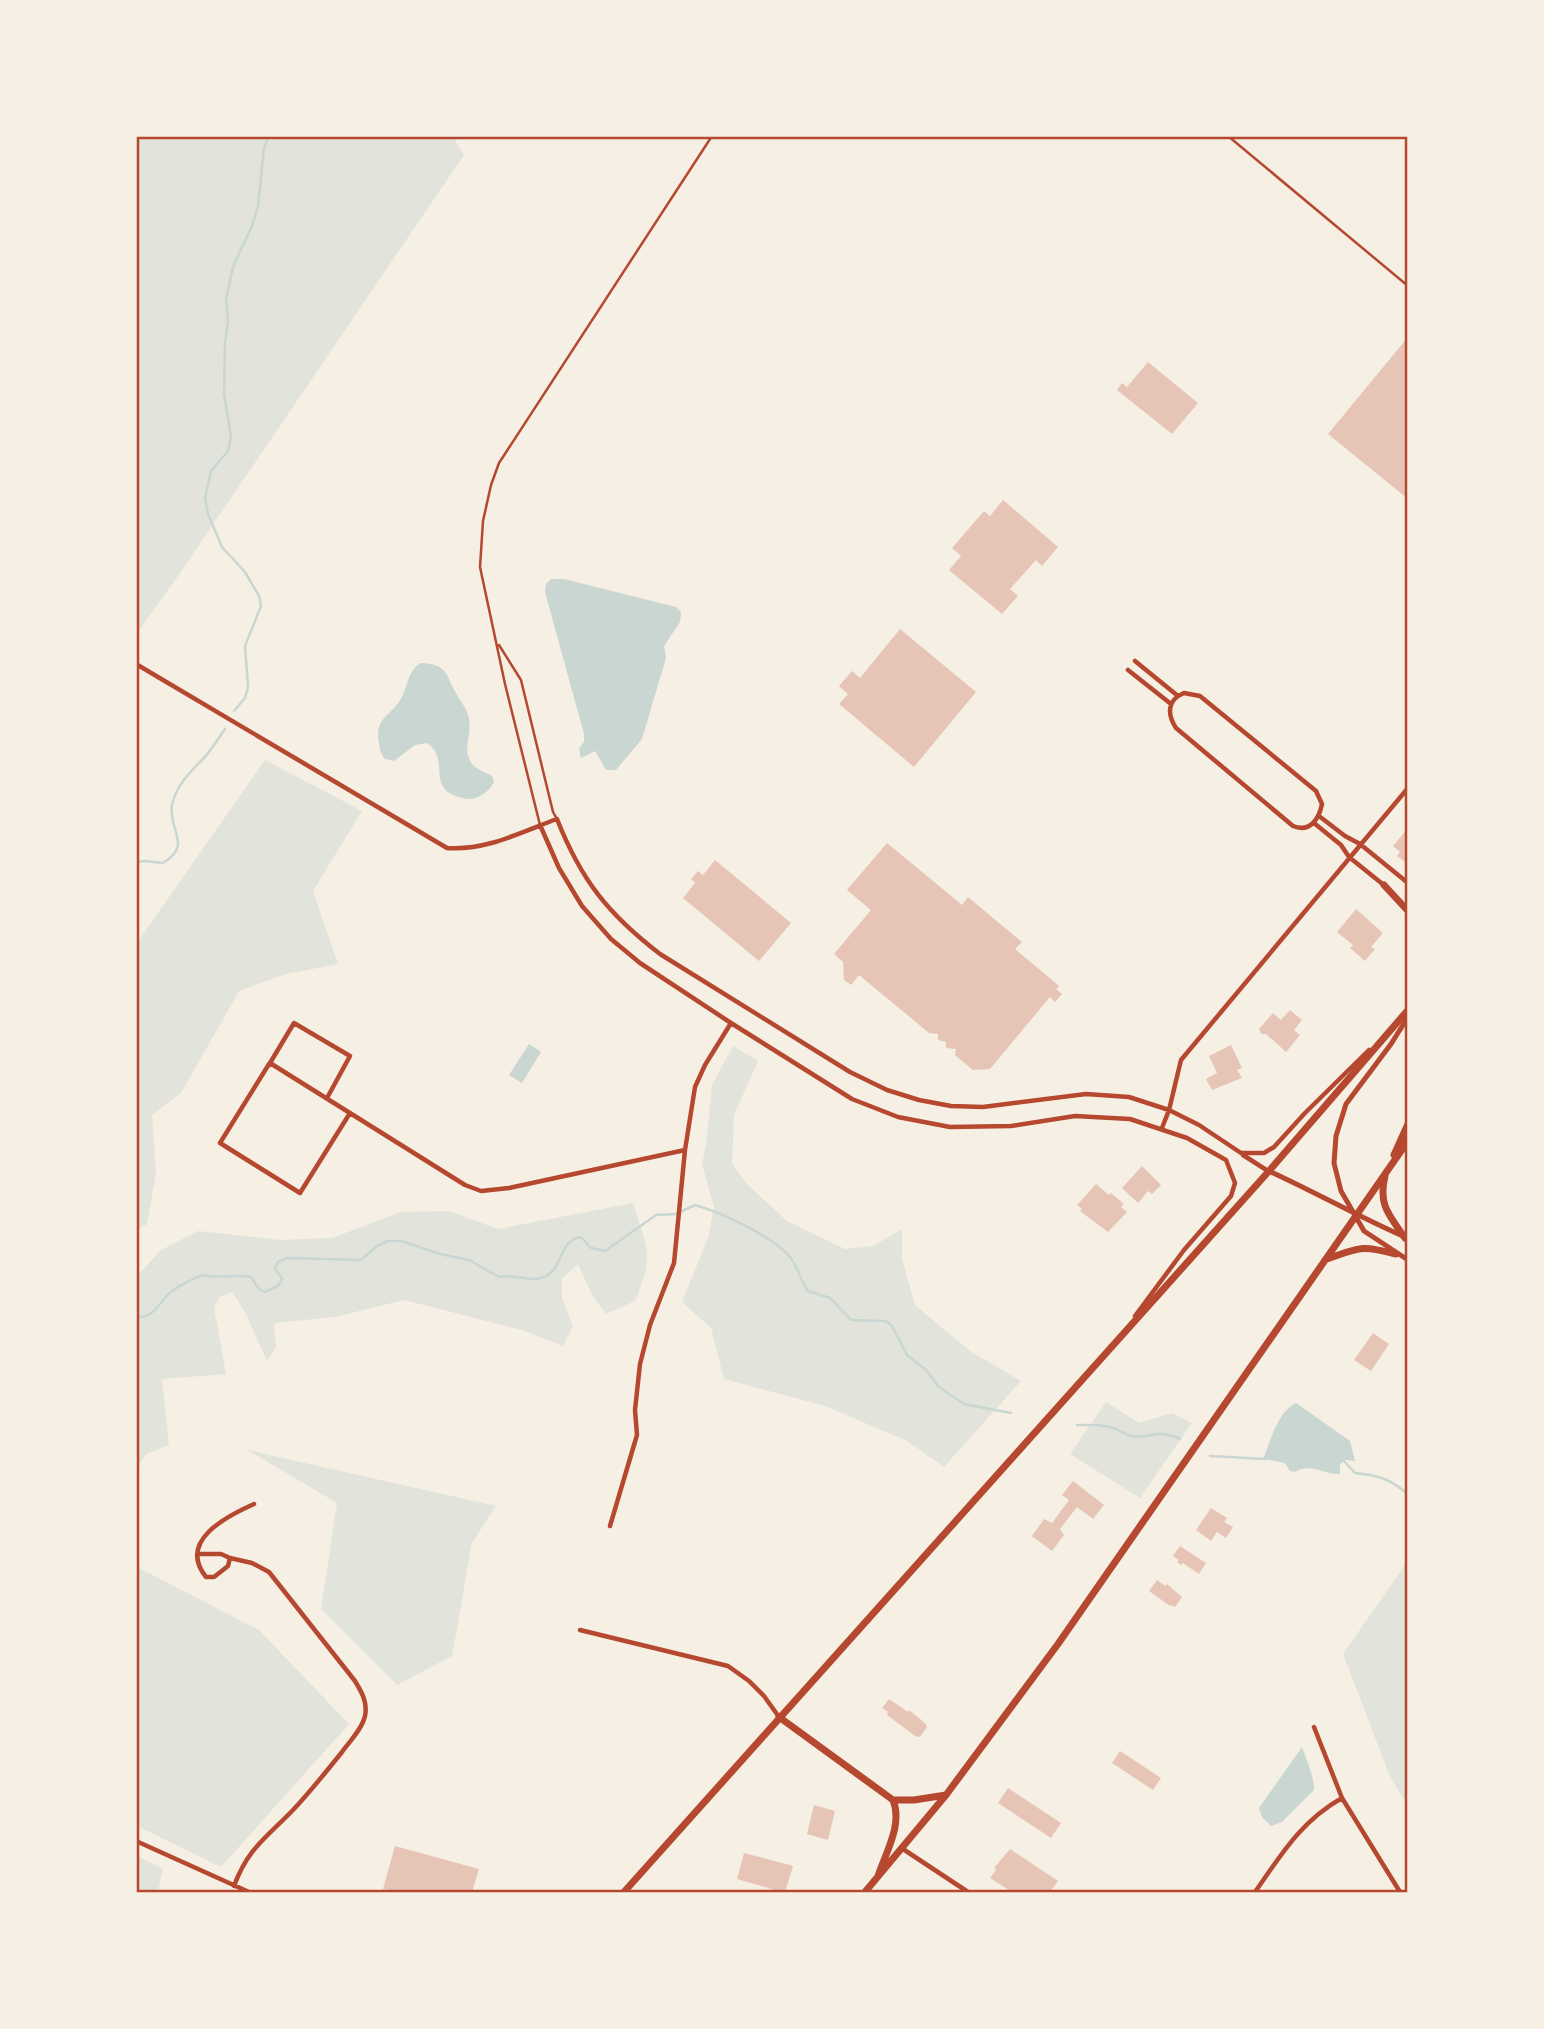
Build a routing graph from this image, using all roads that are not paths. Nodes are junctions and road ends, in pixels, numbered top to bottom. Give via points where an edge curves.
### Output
1 (712, 136) edge
2 (1228, 136) edge
3 (1408, 286) edge
4 (496, 641) junction
5 (1135, 661) dead end
6 (136, 664) edge
7 (1128, 670) dead end
8 (1178, 696) junction
9 (1171, 704) junction
10 (1408, 788) edge
11 (1319, 816) junction
12 (557, 819) junction
13 (1314, 823) junction
14 (540, 825) junction
15 (1360, 844) junction
16 (1349, 857) junction
17 (1408, 883) edge
18 (1384, 885) junction
19 (1408, 904) edge
20 (1408, 911) edge
21 (1408, 1010) edge
22 (1408, 1017) edge
23 (731, 1023) junction
24 (1395, 1025) junction
25 (270, 1063) junction
26 (327, 1098) junction
27 (1169, 1110) junction
28 (350, 1113) junction
29 (1408, 1124) edge
30 (1162, 1128) junction
31 (1408, 1141) edge
32 (685, 1150) junction
33 (1241, 1153) junction
34 (1269, 1171) junction
35 (1386, 1172) junction
36 (1354, 1215) junction
37 (1406, 1238) edge
38 (1396, 1254) junction
39 (1326, 1260) junction
40 (1408, 1260) edge
41 (1120, 1337) junction
42 (254, 1504) dead end
43 (610, 1526) dead end
44 (198, 1554) junction
45 (230, 1559) junction
46 (580, 1630) dead end
47 (779, 1717) junction
48 (1314, 1727) dead end
49 (946, 1795) junction
50 (1342, 1798) junction
51 (893, 1800) junction
52 (136, 1841) edge
53 (902, 1849) junction
54 (877, 1879) junction
55 (234, 1886) junction
56 (249, 1892) edge
57 (624, 1892) edge
58 (865, 1892) edge
59 (968, 1892) edge
60 (1255, 1892) edge
61 (1400, 1892) edge

1 - 4 lane via 499,464 480,544 483,586
2 - 3 lane
4 - 12 lane via 521,680
4 - 14 lane
5 - 8 street
6 - 14 street via 447,848 486,845
7 - 9 street
8 - 9 street
8 - 11 street via 1200,696 1316,791 1322,804
9 - 13 street via 1176,728 1293,826 1307,828
10 - 15 street
11 - 13 street
11 - 15 street
12 - 14 street
12 - 27 street via 590,885 611,913 641,940 850,1072 887,1090 951,1106 1018,1104 1086,1094 1129,1097
13 - 16 street
14 - 23 street via 582,906 611,939
15 - 16 street
15 - 17 street
16 - 18 street
16 - 27 street via 1181,1060
18 - 19 street
18 - 20 highway
21 - 24 highway
22 - 36 street via 1346,1104 1336,1136 1334,1163 1341,1191
23 - 30 street via 852,1099 898,1117 982,1128 1101,1116
23 - 32 street via 695,1087
24 - 33 street via 1274,1147 1264,1153
24 - 34 highway
25 - 26 street
25 - 26 street via 294,1023 350,1056
25 - 28 street via 220,1143 288,1186 300,1193
26 - 28 street
27 - 30 street
27 - 33 street
28 - 32 street via 481,1191
29 - 35 highway
30 - 41 street via 1226,1160 1235,1183 1231,1196 1184,1250
31 - 35 highway
32 - 43 street via 674,1263 640,1364 637,1435
33 - 34 street
34 - 36 street
34 - 41 highway
35 - 36 highway
35 - 37 highway via 1383,1202
36 - 37 street
36 - 38 street via 1364,1231
36 - 39 highway
38 - 39 highway via 1367,1247
38 - 40 street
39 - 49 highway via 1058,1644
41 - 47 highway
42 - 44 street via 212,1527
44 - 45 street via 221,1554
44 - 45 street via 197,1562 206,1577 222,1572
45 - 55 street via 269,1572 355,1681 366,1705 359,1730 321,1778 254,1847
46 - 47 street via 728,1666 749,1681
47 - 51 highway
47 - 57 highway
48 - 50 street
49 - 51 highway
49 - 53 highway
50 - 60 street via 1298,1832
50 - 61 street
51 - 54 highway via 896,1827
52 - 55 street
53 - 54 highway
53 - 59 street
54 - 58 highway
55 - 56 street

